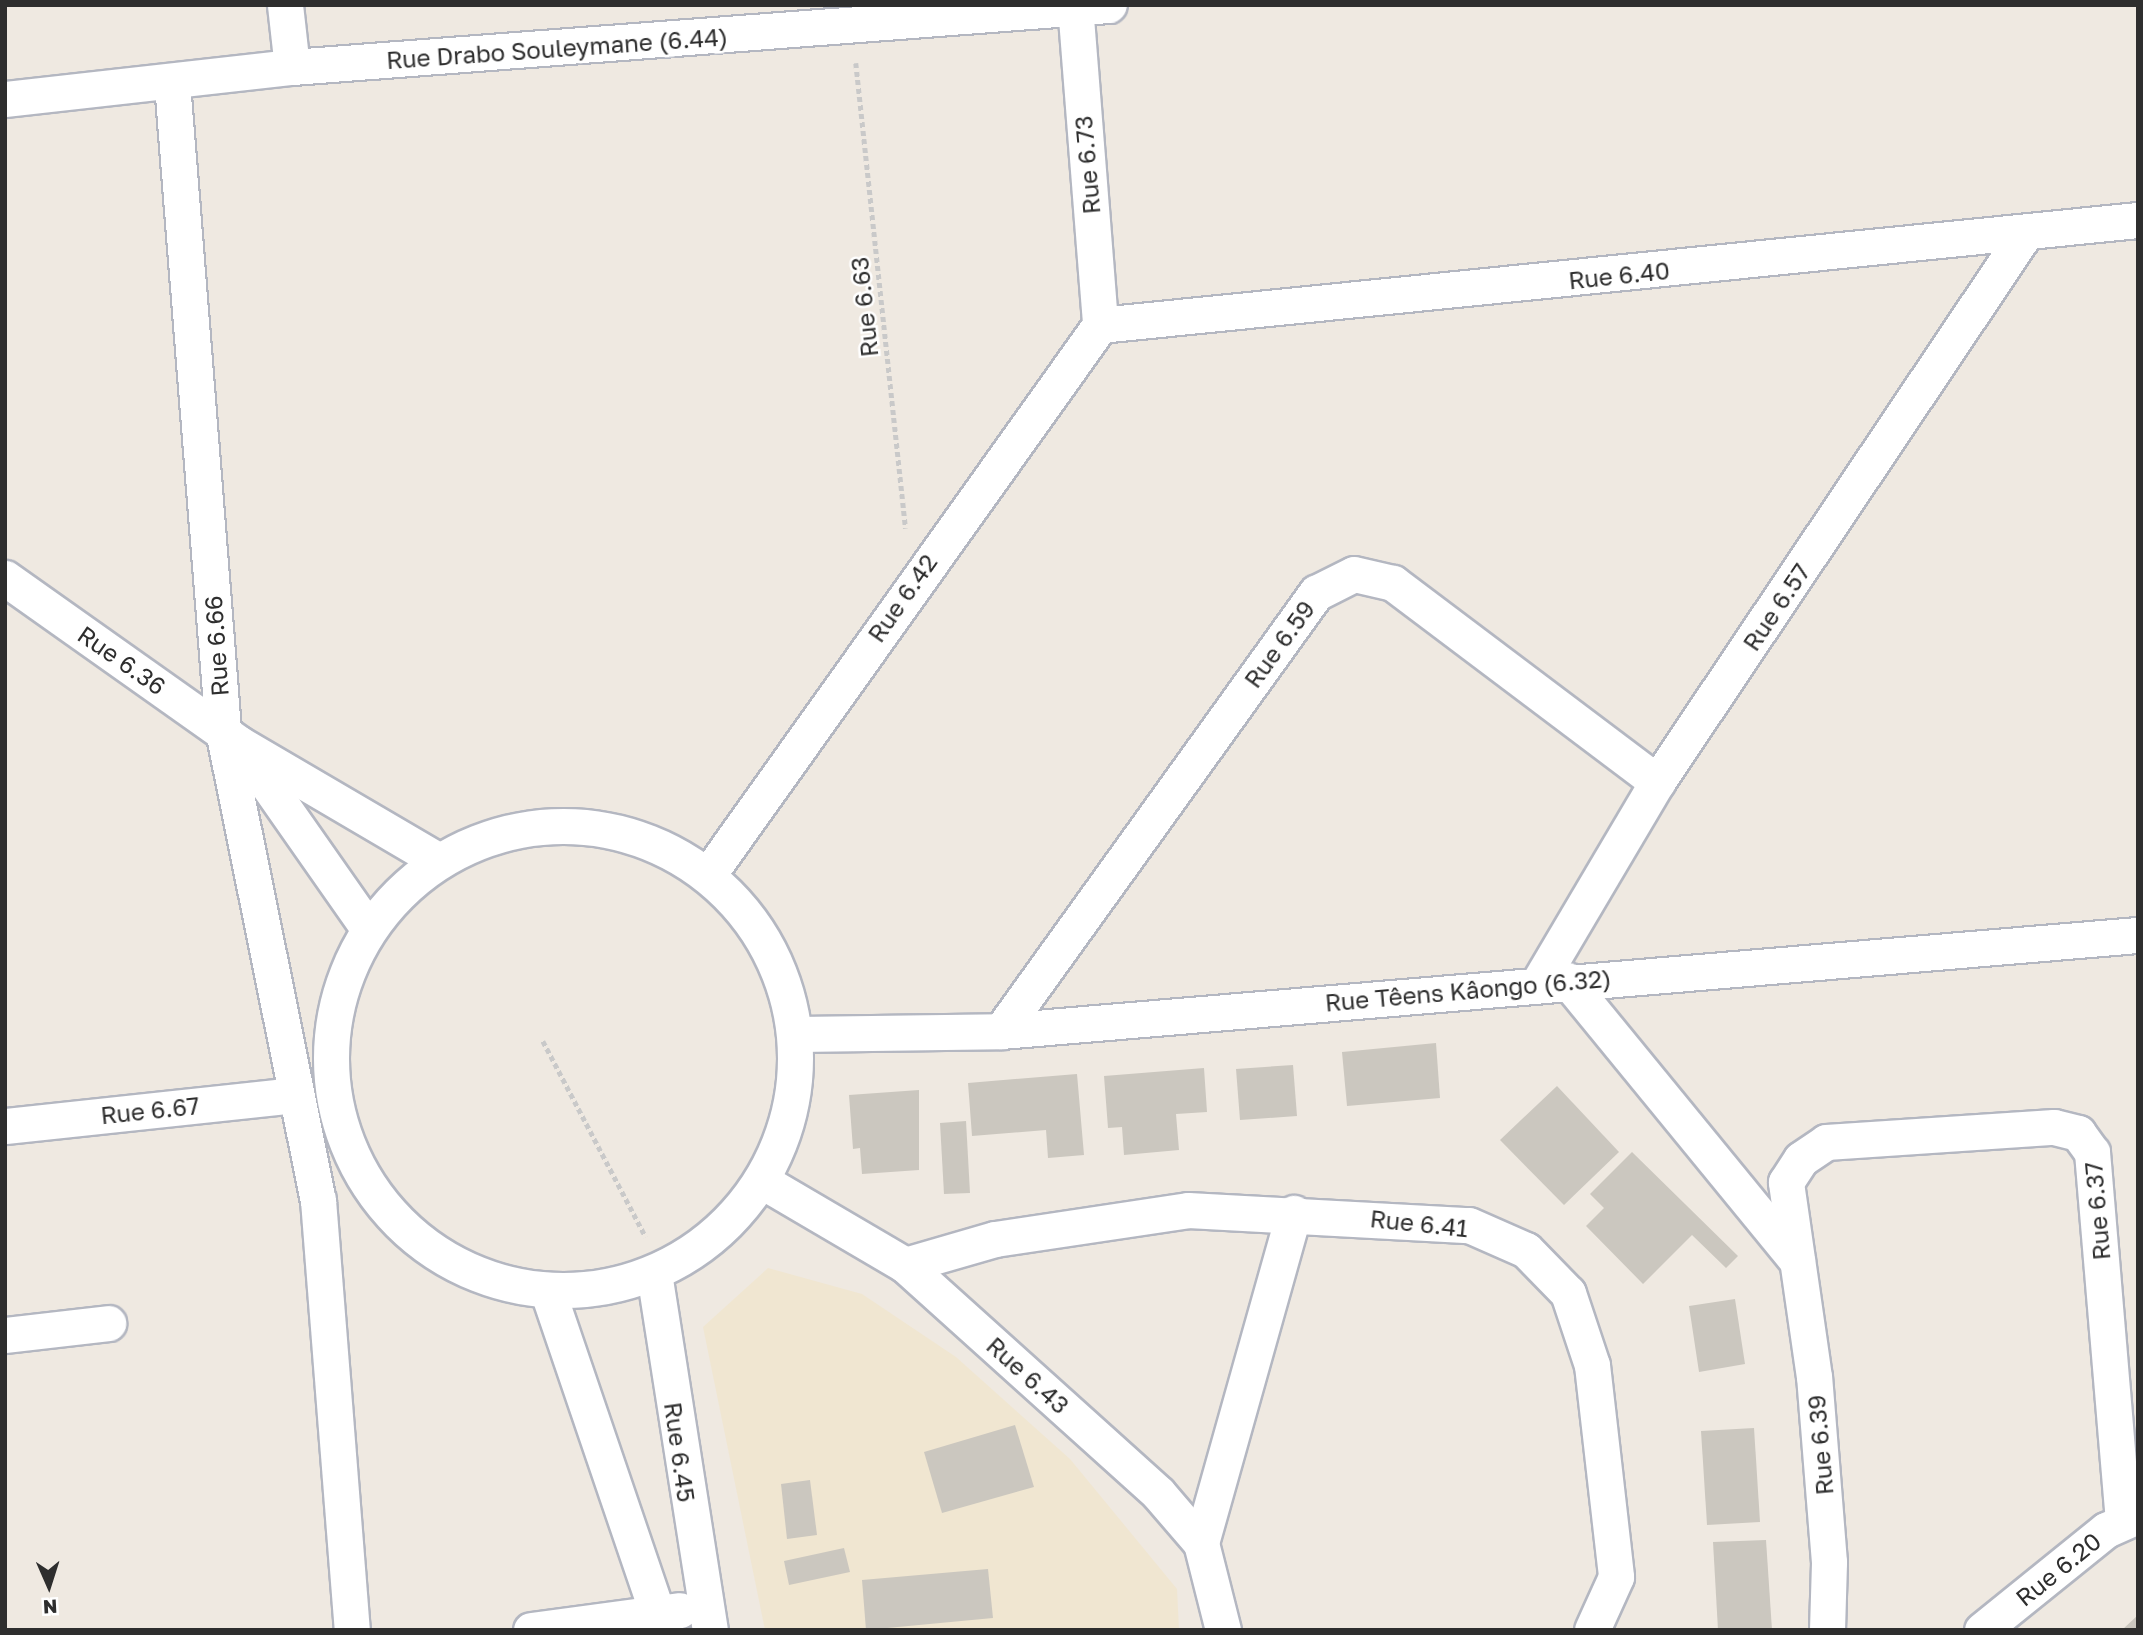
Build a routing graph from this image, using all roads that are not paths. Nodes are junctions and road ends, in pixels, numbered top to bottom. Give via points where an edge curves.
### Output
1 (285, 5) edge
2 (1109, 5) edge
3 (1075, 7) edge
4 (292, 67) junction
5 (172, 83) junction
6 (5, 99) edge
7 (2138, 220) edge
8 (2024, 235) junction
9 (1100, 325) junction
10 (5, 578) edge
11 (230, 737) junction
12 (1657, 782) junction
13 (436, 859) junction
14 (708, 875) junction
15 (368, 928) junction
16 (2138, 935) edge
17 (1552, 983) junction
18 (1001, 1031) junction
19 (797, 1034) junction
20 (296, 1095) junction
21 (5, 1126) edge
22 (762, 1181) junction
23 (1786, 1182) joint
24 (1294, 1213) junction
25 (1797, 1261) junction
26 (905, 1265) junction
27 (658, 1271) junction
28 (549, 1295) junction
29 (108, 1323) dead end
30 (5, 1335) edge
31 (2131, 1518) edge
32 (1201, 1543) junction
33 (707, 1618) edge
34 (661, 1621) edge
35 (550, 1628) edge
36 (352, 1630) edge
37 (1223, 1630) edge
38 (1592, 1630) edge
39 (1827, 1630) edge
40 (1982, 1630) edge

1 - 4 street
2 - 3 street, Rue Drabo Souleymane (6.44)
3 - 4 street, Rue Drabo Souleymane (6.44)
3 - 9 street, Rue 6.73
4 - 5 street, Rue Drabo Souleymane (6.44)
5 - 6 street, Rue Drabo Souleymane (6.44)
5 - 11 street, Rue 6.66
7 - 8 street, Rue 6.40
8 - 9 street, Rue 6.40
8 - 12 street, Rue 6.57
9 - 14 street, Rue 6.42
10 - 11 street, Rue 6.36
11 - 13 street, Rue 6.36
11 - 15 street, Rue 6.36
11 - 20 street, Rue 6.66
12 - 17 street, Rue 6.57
12 - 18 street, Rue 6.59 via 1393,583 1354,574 1316,593
13 - 14 street via 489,837 565,825 640,838
13 - 15 street
14 - 19 street via 752,919 782,974
15 - 28 street via 347,969 331,1028 331,1089 361,1176 416,1240 490,1279
16 - 17 street, Rue Têens Kâongo (6.32)
17 - 18 street, Rue Têens Kâongo (6.32)
17 - 25 street
18 - 19 street, Rue Têens Kâongo (6.32)
19 - 22 street via 792,1111
20 - 21 street, Rue 6.67
20 - 36 street, Rue 6.66 via 318,1200
22 - 26 street, Rue 6.43
22 - 27 street via 719,1233
23 - 25 street, Rue 6.39
23 - 31 street, Rue 6.37 via 1801,1159 1826,1142 2054,1127 2078,1133 2092,1152
24 - 26 street, Rue 6.41 via 1188,1210 995,1239
24 - 32 street
24 - 38 street, Rue 6.41 via 1469,1225 1526,1250 1568,1293 1592,1365 1616,1577
25 - 39 street, Rue 6.39 via 1825,1509
26 - 32 street, Rue 6.43 via 1158,1493
27 - 28 street
27 - 33 street, Rue 6.45
28 - 34 street
29 - 30 street
31 - 40 street, Rue 6.20
32 - 37 street, Rue 6.43
33 - 34 street
34 - 35 street

